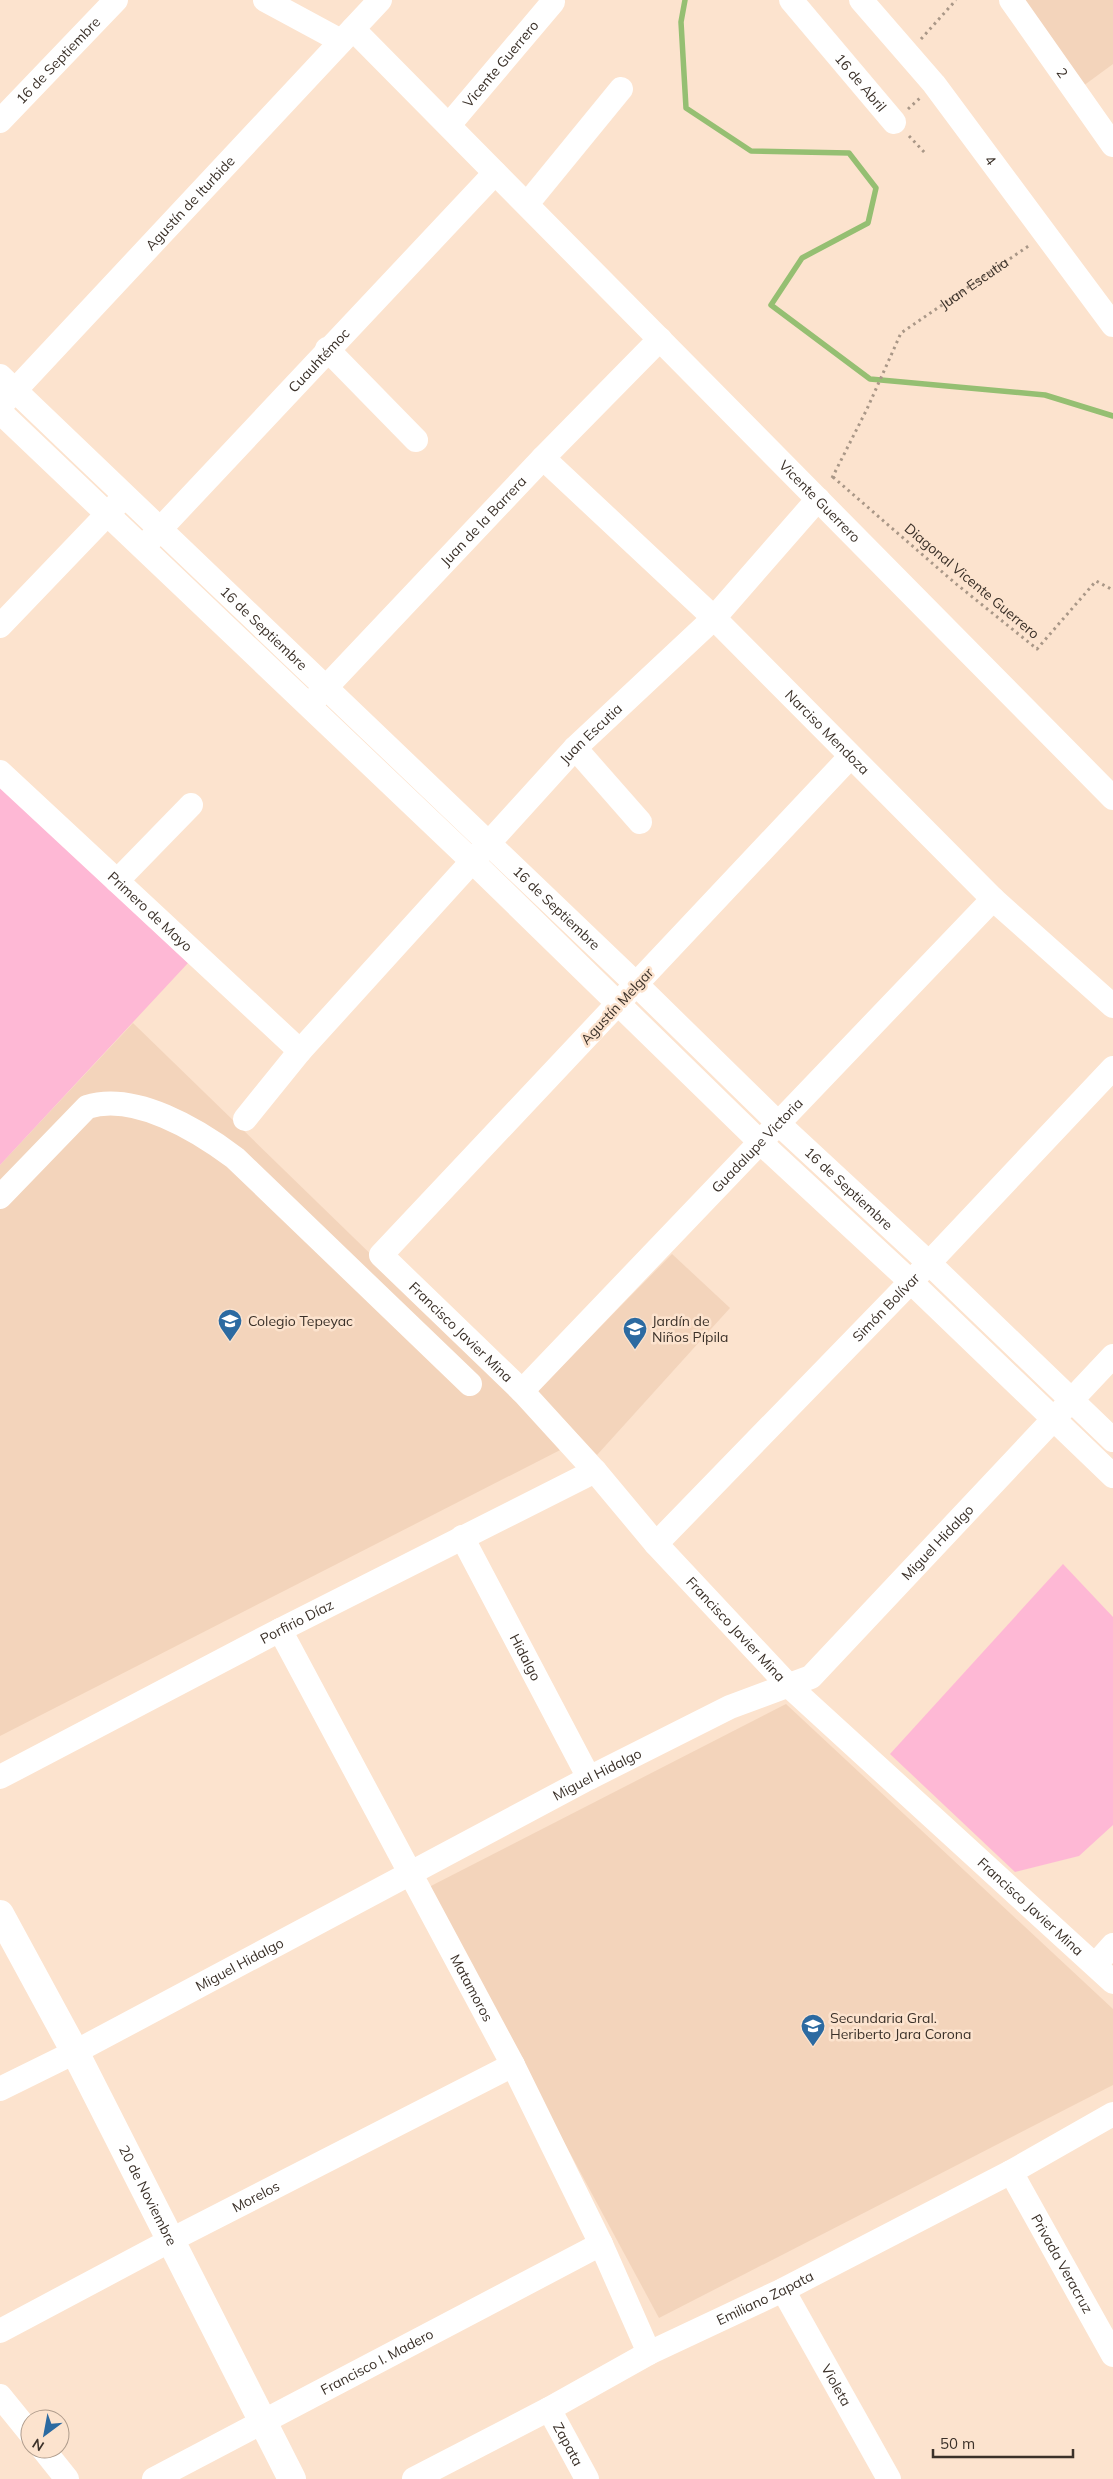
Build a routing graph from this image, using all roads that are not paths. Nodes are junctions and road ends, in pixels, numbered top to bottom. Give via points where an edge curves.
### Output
1 (116, 0) edge
2 (265, 0) edge
3 (380, 0) edge
4 (791, 0) edge
5 (861, 0) edge
6 (1011, 0) edge
7 (553, 2) dead end
8 (347, 35) junction
9 (621, 89) dead end
10 (0, 121) edge
11 (894, 122) road end
12 (449, 126) junction
13 (1113, 146) edge
14 (495, 173) junction
15 (527, 204) junction
16 (1113, 325) edge
17 (660, 339) junction
18 (328, 349) junction
19 (5, 390) edge
20 (0, 412) edge
21 (416, 440) dead end
22 (543, 458) junction
23 (125, 496) junction
24 (818, 499) junction
25 (107, 514) junction
26 (160, 530) junction
27 (143, 548) junction
28 (714, 618) junction
29 (0, 626) edge
30 (325, 688) junction
31 (308, 706) junction
32 (575, 748) junction
33 (850, 757) junction
34 (0, 772) edge
35 (1113, 798) edge
36 (191, 805) dead end
37 (640, 822) dead end
38 (487, 844) junction
39 (472, 861) junction
40 (117, 881) junction
41 (993, 899) junction
42 (637, 985) junction
43 (619, 1004) junction
44 (1113, 1006) edge
45 (300, 1051) junction
46 (1113, 1068) edge
47 (245, 1119) dead end
48 (778, 1124) junction
49 (761, 1143) junction
50 (0, 1197) edge
51 (381, 1254) joint
52 (929, 1263) junction
53 (911, 1282) junction
54 (1113, 1356) edge
55 (470, 1384) dead end
56 (522, 1391) junction
57 (1072, 1400) junction
58 (1054, 1418) junction
59 (1113, 1440) edge
60 (595, 1471) junction
61 (1113, 1476) edge
62 (462, 1537) junction
63 (656, 1544) junction
64 (280, 1630) junction
65 (789, 1686) junction
66 (0, 1777) edge
67 (589, 1778) junction
68 (410, 1873) junction
69 (0, 1914) edge
70 (1113, 1945) edge
71 (1096, 1964) junction
72 (1113, 1982) edge
73 (75, 2052) junction
74 (513, 2065) junction
75 (0, 2089) edge
76 (1113, 2114) edge
77 (1010, 2172) junction
78 (171, 2240) junction
79 (601, 2244) junction
80 (783, 2290) junction
81 (0, 2331) edge
82 (649, 2352) junction
83 (1113, 2355) edge
84 (0, 2396) edge
85 (549, 2409) junction
86 (20, 2421) edge
87 (262, 2423) junction
88 (51, 2459) edge
89 (67, 2479) edge
90 (154, 2479) edge
91 (292, 2479) edge
92 (414, 2479) edge
93 (587, 2479) edge
94 (889, 2479) edge

1 - 10 street, 16 de Septiembre
2 - 8 street, Vicente Guerrero
3 - 8 street, Agustín de Iturbide
4 - 11 street, 16 de Abril
5 - 16 street, 4 via 934,84
6 - 13 street, 2
7 - 12 street, Vicente Guerrero
8 - 12 street, Vicente Guerrero
8 - 19 street, Agustín de Iturbide
9 - 15 street
12 - 14 street, Vicente Guerrero
14 - 15 street, Vicente Guerrero
14 - 18 street, Cuauhtémoc
15 - 17 street, Vicente Guerrero
17 - 22 street, Juan de la Barrera
17 - 24 street, Vicente Guerrero
18 - 21 street
18 - 26 street, Cuauhtémoc
19 - 23 street, 16 de Septiembre
20 - 25 street, 16 de Septiembre
22 - 28 street, Narciso Mendoza
22 - 30 street, Juan de la Barrera
23 - 25 street
23 - 26 street, 16 de Septiembre
24 - 28 street, Juan Escutia
24 - 35 street, Vicente Guerrero
25 - 27 street, 16 de Septiembre
25 - 29 street
26 - 27 street, Cuauhtémoc
26 - 30 street, 16 de Septiembre
27 - 31 street, 16 de Septiembre
28 - 32 street, Juan Escutia
28 - 33 street, Narciso Mendoza
30 - 31 street, Juan de la Barrera
30 - 38 street, 16 de Septiembre
31 - 39 street, 16 de Septiembre
32 - 37 street
32 - 38 street, Juan Escutia
33 - 41 street, Narciso Mendoza
33 - 42 street, Agustín Melgar
34 - 40 street, Primero de Mayo
36 - 40 street
38 - 39 street, Juan Escutia
38 - 42 street, 16 de Septiembre
39 - 43 street, 16 de Septiembre
39 - 45 street, Juan Escutia
40 - 45 street, Primero de Mayo
41 - 44 street, Narciso Mendoza
41 - 48 street, Guadalupe Victoria
42 - 43 street, Agustín Melgar
42 - 48 street, 16 de Septiembre
43 - 49 street, 16 de Septiembre
43 - 51 street, Agustín Melgar
45 - 47 street, Juan Escutia
46 - 52 street, Simón Bolívar
48 - 49 street, Guadalupe Victoria
48 - 52 street, 16 de Septiembre
49 - 53 street, 16 de Septiembre
49 - 56 street, Guadalupe Victoria
50 - 55 street via 87,1106 101,1102 150,1110 208,1138 235,1158
51 - 56 street, Francisco Javier Mina
52 - 53 street, Simón Bolívar
52 - 57 street, 16 de Septiembre
53 - 58 street, 16 de Septiembre
53 - 63 street, Simón Bolívar
54 - 57 street, Miguel Hidalgo
56 - 60 street, Francisco Javier Mina
57 - 58 street, Miguel Hidalgo
57 - 59 street, 16 de Septiembre
58 - 61 street, 16 de Septiembre
58 - 65 street, Miguel Hidalgo via 811,1677
60 - 62 street, Porfirio Díaz
60 - 63 street, Francisco Javier Mina
62 - 64 street, Porfirio Díaz
62 - 67 street, Hidalgo
63 - 65 street, Francisco Javier Mina
64 - 66 street, Porfirio Díaz
64 - 68 street, Matamoros
65 - 67 street, Miguel Hidalgo via 730,1707
65 - 71 street, Francisco Javier Mina
67 - 68 street, Miguel Hidalgo
68 - 73 street, Miguel Hidalgo
68 - 74 street, Matamoros
69 - 73 main road, 20 de Noviembre
70 - 71 street
71 - 72 street, Francisco Javier Mina
73 - 75 street, Miguel Hidalgo
73 - 78 main road, 20 de Noviembre
74 - 78 street, Morelos
74 - 79 street, Matamoros
76 - 77 street, Emiliano Zapata
77 - 80 street, Emiliano Zapata
77 - 83 street, Privada Veracruz
78 - 81 street, Morelos
78 - 87 main road, 20 de Noviembre
79 - 82 street, Matamoros
79 - 87 street, Francisco I. Madero
80 - 82 street, Emiliano Zapata
80 - 94 street, Violeta
82 - 85 street, Emiliano Zapata
84 - 86 street
85 - 92 street, Emiliano Zapata
85 - 93 street, Zapata
87 - 90 street, Francisco I. Madero
87 - 91 main road, 20 de Noviembre
88 - 89 street

